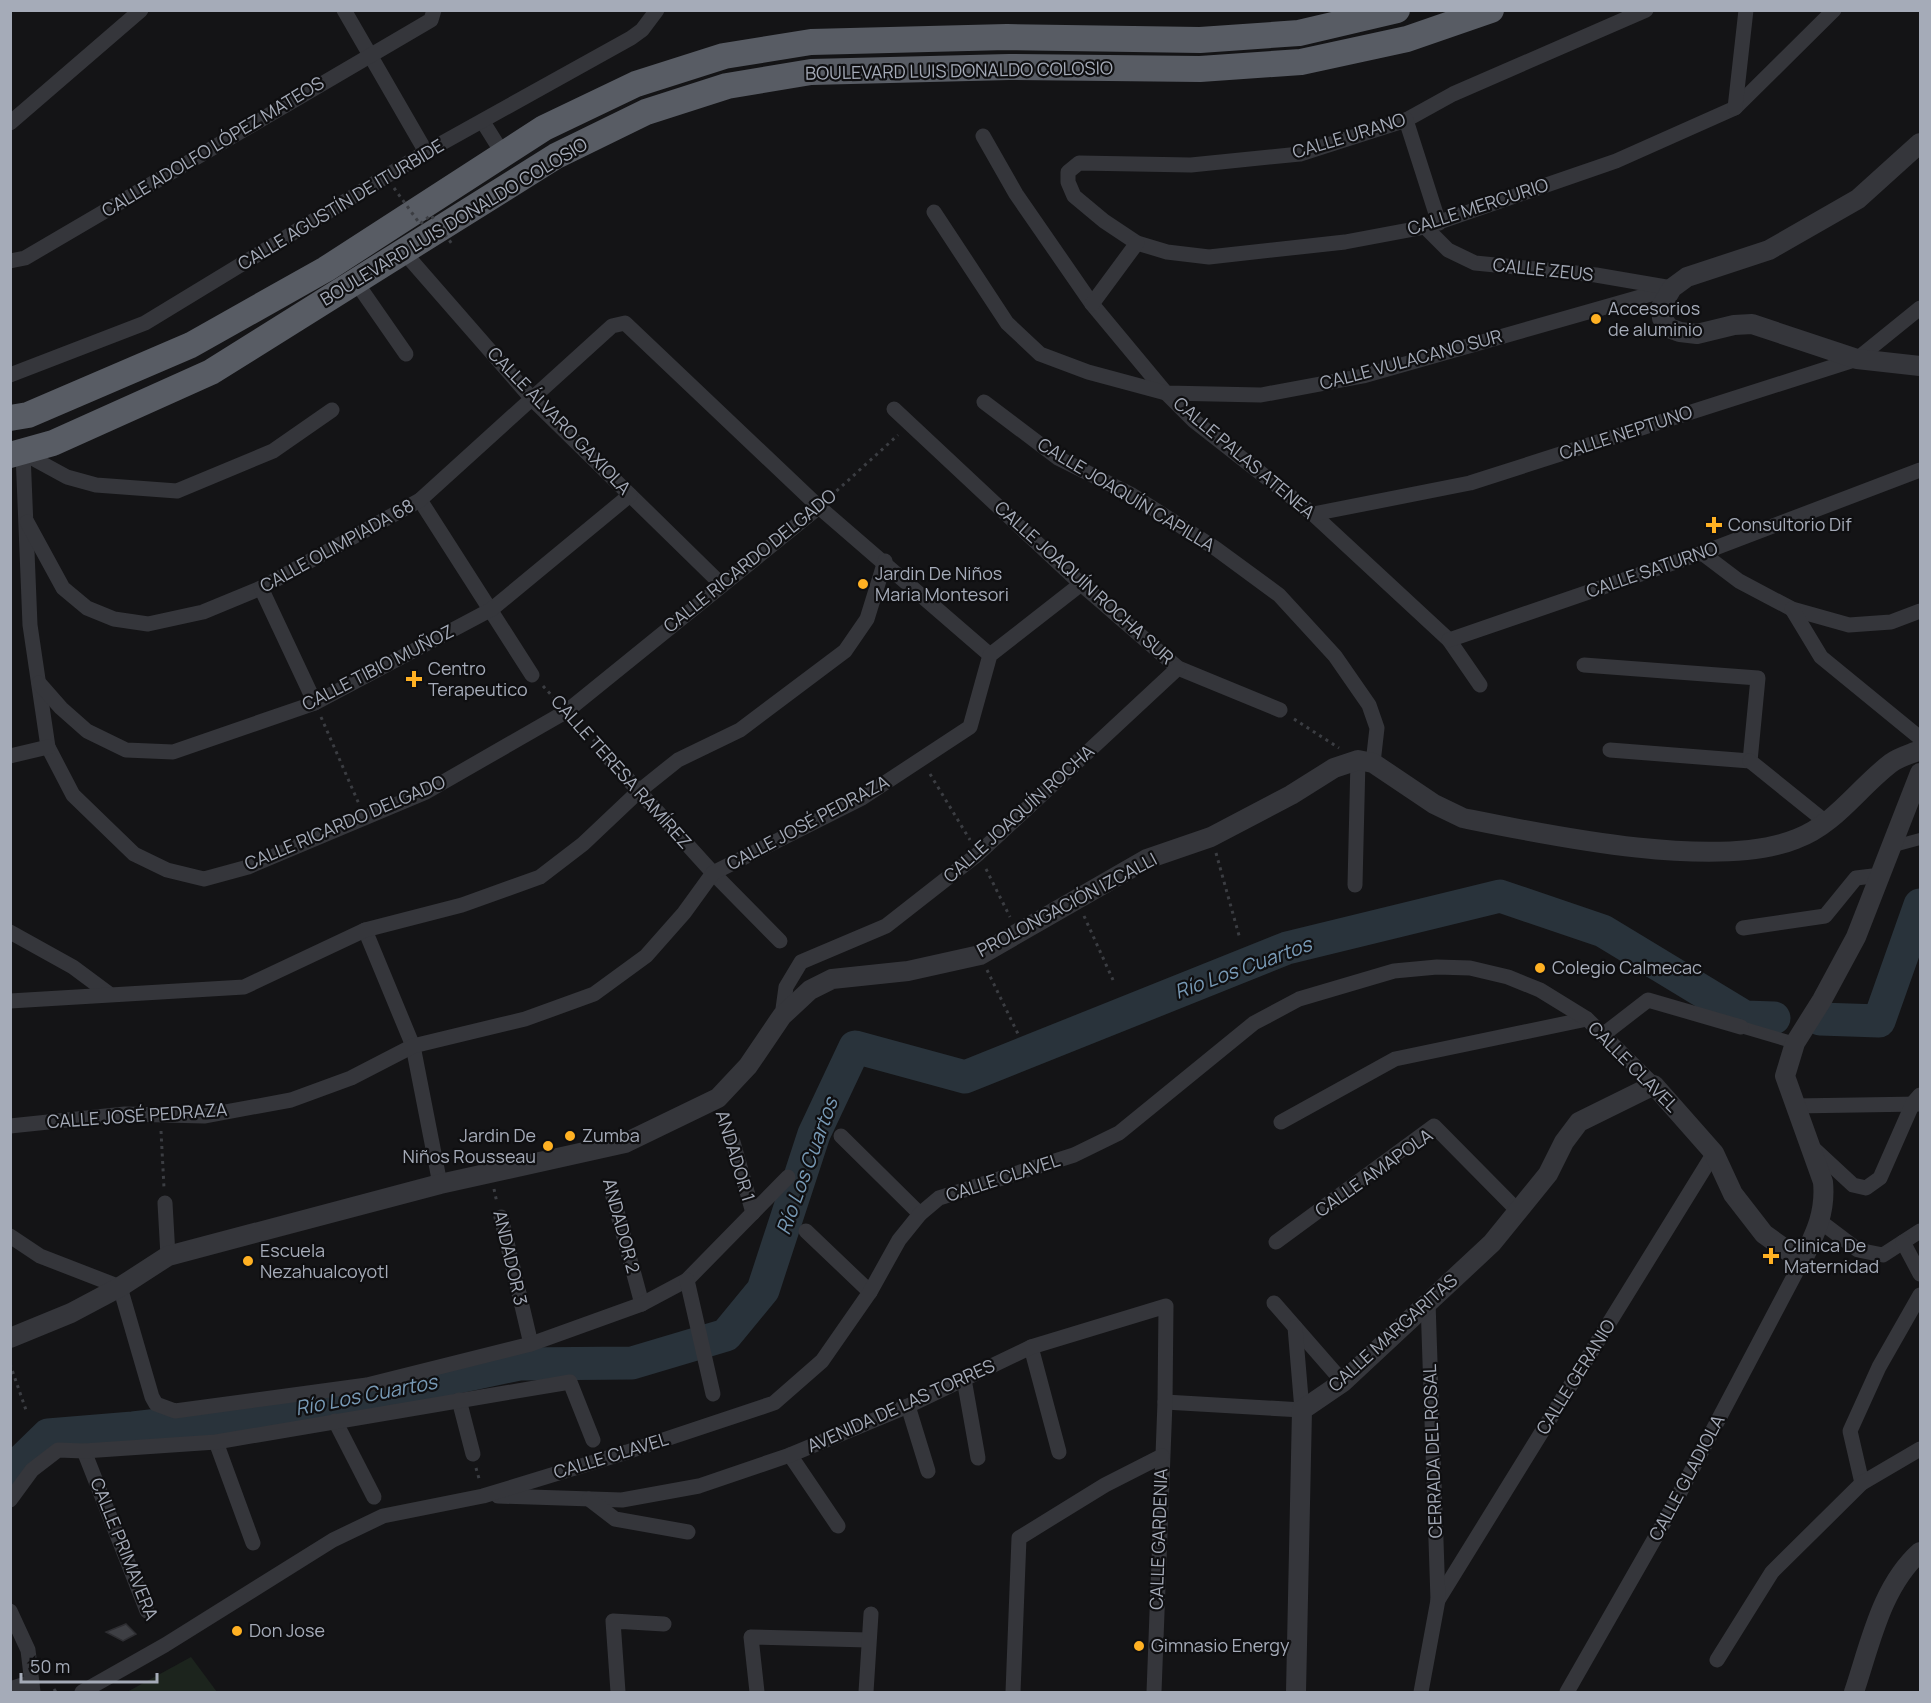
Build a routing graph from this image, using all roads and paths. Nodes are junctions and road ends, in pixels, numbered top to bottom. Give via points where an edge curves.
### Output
1 (141, 10) edge
2 (344, 10) edge
3 (434, 10) edge
4 (657, 10) edge
5 (1397, 10) edge
6 (1491, 10) edge
7 (1646, 10) edge
8 (1746, 10) edge
9 (1834, 10) edge
10 (370, 53) junction
11 (1735, 108) junction
12 (1406, 120) junction
13 (483, 122) junction
14 (10, 123) edge
15 (983, 136) dead end
16 (1920, 143) edge
17 (426, 152) junction
18 (503, 154) junction
19 (1068, 172) joint
20 (394, 188) dead end
21 (934, 212) dead end
22 (1432, 225) junction
23 (1137, 243) junction
24 (452, 244) dead end
25 (403, 251) junction
26 (10, 261) edge
27 (356, 282) junction
28 (1672, 288) junction
29 (1092, 304) junction
30 (1920, 308) edge
31 (406, 354) dead end
32 (1857, 359) junction
33 (1920, 366) edge
34 (10, 375) edge
35 (1166, 393) junction
36 (533, 400) junction
37 (984, 402) dead end
38 (894, 409) dead end
39 (332, 410) dead end
40 (10, 418) edge
41 (910, 424) junction
42 (17, 454) edge
43 (1920, 470) edge
44 (630, 495) junction
45 (420, 500) junction
46 (819, 507) junction
47 (1312, 514) junction
48 (10, 515) edge
49 (27, 517) junction
50 (1702, 553) junction
51 (885, 561) junction
52 (721, 584) junction
53 (1081, 584) junction
54 (261, 588) junction
55 (492, 609) junction
56 (1792, 609) junction
57 (1920, 611) edge
58 (1449, 640) junction
59 (990, 655) junction
60 (1584, 665) dead end
61 (1178, 668) junction
62 (532, 675) joint
63 (39, 683) junction
64 (1479, 685) dead end
65 (315, 703) junction
66 (1280, 710) joint
67 (567, 711) junction
68 (1920, 738) edge
69 (48, 747) junction
70 (1610, 750) dead end
71 (1920, 750) edge
72 (10, 756) edge
73 (607, 756) joint
74 (921, 759) junction
75 (1750, 761) junction
76 (1365, 762) junction
77 (1920, 773) edge
78 (638, 792) junction
79 (365, 817) junction
80 (1827, 823) junction
81 (1211, 837) junction
82 (1920, 839) edge
83 (1894, 846) junction
84 (978, 854) junction
85 (713, 873) junction
86 (1881, 875) junction
87 (1355, 885) dead end
88 (1076, 898) junction
89 (1743, 928) dead end
90 (365, 930) junction
91 (10, 932) edge
92 (1019, 934) junction
93 (1240, 939) dead end
94 (780, 941) dead end
95 (980, 955) junction
96 (1113, 980) dead end
97 (108, 993) junction
98 (10, 1001) edge
99 (782, 1016) junction
100 (1587, 1019) junction
101 (1741, 1027) joint
102 (1604, 1034) junction
103 (1019, 1036) dead end
104 (1795, 1043) junction
105 (413, 1046) junction
106 (1654, 1085) junction
107 (1918, 1100) edge
108 (1794, 1106) junction
109 (160, 1115) junction
110 (1281, 1122) dead end
111 (10, 1126) edge
112 (841, 1136) dead end
113 (733, 1142) dead end
114 (1808, 1143) junction
115 (1714, 1153) junction
116 (489, 1172) junction
117 (788, 1177) dead end
118 (440, 1184) junction
119 (612, 1193) dead end
120 (165, 1203) joint
121 (1518, 1211) junction
122 (753, 1214) junction
123 (920, 1214) junction
124 (501, 1217) joint
125 (1821, 1221) junction
126 (806, 1231) dead end
127 (1920, 1232) edge
128 (10, 1236) edge
129 (1276, 1242) dead end
130 (1903, 1242) junction
131 (168, 1256) junction
132 (1803, 1261) junction
133 (1920, 1274) edge
134 (687, 1280) junction
135 (120, 1287) junction
136 (870, 1292) junction
137 (1920, 1295) edge
138 (1428, 1302) junction
139 (1274, 1303) dead end
140 (642, 1304) junction
141 (1295, 1327) junction
142 (10, 1338) edge
143 (531, 1344) junction
144 (1031, 1347) junction
145 (10, 1364) edge
146 (964, 1379) junction
147 (1343, 1382) junction
148 (713, 1394) dead end
149 (459, 1400) junction
150 (1165, 1402) junction
151 (908, 1406) junction
152 (1302, 1410) junction
153 (27, 1413) dead end
154 (334, 1421) junction
155 (593, 1440) dead end
156 (216, 1442) junction
157 (1920, 1449) edge
158 (84, 1451) junction
159 (1059, 1452) dead end
160 (473, 1454) joint
161 (790, 1455) junction
162 (1162, 1456) junction
163 (978, 1458) dead end
164 (928, 1471) dead end
165 (1862, 1483) junction
166 (483, 1496) junction
167 (374, 1497) dead end
168 (589, 1499) junction
169 (10, 1500) edge
170 (838, 1526) dead end
171 (688, 1532) dead end
172 (253, 1543) dead end
173 (1920, 1552) edge
174 (1438, 1600) junction
175 (10, 1611) edge
176 (147, 1611) dead end
177 (871, 1614) dead end
178 (664, 1624) dead end
179 (868, 1640) junction
180 (1717, 1660) dead end
181 (33, 1687) edge
182 (10, 1689) edge
183 (82, 1692) edge
184 (618, 1692) edge
185 (757, 1692) edge
186 (866, 1692) edge
187 (1013, 1692) edge
188 (1155, 1692) edge
189 (1296, 1692) edge
190 (1421, 1692) edge
191 (1567, 1692) edge
192 (1854, 1692) edge

1 - 14 street
2 - 10 street
3 - 10 street, CALLE ADOLFO LÓPEZ MATEOS via 431,20
4 - 13 street, CALLE AGUSTÍN DE ITURBIDE via 631,38
5 - 18 highway, BOULEVARD LUIS DONALDO COLOSIO via 1288,34 1200,40 1006,37 811,42 724,56 636,84 544,128
6 - 25 highway, BOULEVARD LUIS DONALDO COLOSIO via 1407,39 1301,62 1200,69 1009,67 811,72 727,86 646,112 556,156
7 - 12 street, CALLE URANO via 1453,94
8 - 11 street
9 - 11 street, CALLE MERCURIO
10 - 17 street
10 - 26 street, CALLE ADOLFO LÓPEZ MATEOS via 25,258
11 - 22 street, CALLE MERCURIO via 1616,161
12 - 19 street, CALLE URANO via 1300,154 1191,165 1079,163
12 - 22 street
13 - 17 street, CALLE AGUSTÍN DE ITURBIDE
13 - 18 street
15 - 29 street, CALLE PALAS ATENEA via 1016,194
16 - 28 street via 1858,199 1769,250 1687,277
17 - 34 street, CALLE AGUSTÍN DE ITURBIDE via 145,323
18 - 40 highway, BOULEVARD LUIS DONALDO COLOSIO via 326,269 191,345 28,415
19 - 23 street, CALLE MERCURIO via 1074,196
20 - 24 path, bridge via 420,224 431,215
21 - 35 street, CALLE VULACANO SUR via 1007,323 1040,354 1088,372
22 - 23 street, CALLE MERCURIO via 1345,242 1209,257 1167,252
22 - 28 street, CALLE ZEUS via 1448,250 1475,263 1596,275
23 - 29 street
25 - 27 highway, BOULEVARD LUIS DONALDO COLOSIO
25 - 36 street, CALLE ÁLVARO GAXIOLA
27 - 31 street
27 - 42 highway, BOULEVARD LUIS DONALDO COLOSIO via 211,372 53,443
28 - 32 street via 1661,308 1669,328 1697,334 1752,324
28 - 35 street, CALLE VULACANO SUR via 1363,376 1260,395
29 - 35 street, CALLE PALAS ATENEA
30 - 32 street, CALLE NEPTUNO
32 - 33 street
32 - 47 street, CALLE NEPTUNO via 1470,483
35 - 47 street, CALLE PALAS ATENEA via 1193,420
36 - 44 street, CALLE ÁLVARO GAXIOLA
36 - 45 street, CALLE OLIMPIADA 68
36 - 46 street, CALLE OLIMPIADA 68 via 612,326 626,323
37 - 76 street, CALLE JOAQUÍN CAPILLA via 1058,458 1132,495 1279,595 1335,656 1369,705 1377,728
38 - 41 street, CALLE JOAQUÍN ROCHA SUR
39 - 42 street via 273,451 177,491 96,485 67,477
41 - 46 path, CALLE RICARDO DELGADO
41 - 53 street, CALLE JOAQUÍN ROCHA SUR
42 - 49 street, CALLE RICARDO DELGADO
43 - 50 street, CALLE SATURNO
44 - 52 street, CALLE ÁLVARO GAXIOLA
44 - 55 street, CALLE TIBIO MUÑOZ
45 - 54 street, CALLE OLIMPIADA 68
45 - 55 street
46 - 51 street
46 - 52 street, CALLE RICARDO DELGADO
47 - 58 street, CALLE PALAS ATENEA
48 - 49 street
49 - 54 street, CALLE OLIMPIADA 68 via 63,588 87,608 114,619 148,624 203,612
49 - 63 street, CALLE RICARDO DELGADO via 30,625
50 - 56 street via 1739,581
50 - 58 street, CALLE SATURNO
51 - 59 street
51 - 78 street via 867,619 845,651 740,730 678,760
52 - 67 street, CALLE RICARDO DELGADO
53 - 59 street
53 - 61 street, CALLE JOAQUÍN ROCHA SUR
54 - 65 street
55 - 62 street
55 - 65 street, CALLE TIBIO MUÑOZ
56 - 57 street via 1849,626 1891,622
56 - 68 street via 1821,657
58 - 64 street, CALLE PALAS ATENEA
59 - 74 street, CALLE JOSÉ PEDRAZA via 970,727
60 - 75 street via 1758,678
61 - 66 street, CALLE JOAQUÍN ROCHA SUR
61 - 84 street, CALLE JOAQUÍN ROCHA
62 - 67 path, CALLE TERESA RAMÍREZ
63 - 65 street, CALLE TIBIO MUÑOZ via 87,731 126,750 173,752
63 - 69 street, CALLE RICARDO DELGADO
65 - 79 path
66 - 76 path
67 - 73 path, CALLE TERESA RAMÍREZ
67 - 79 street, CALLE RICARDO DELGADO via 426,792
69 - 72 street
69 - 79 street, CALLE RICARDO DELGADO via 73,795 134,854 167,870 204,879 248,867
70 - 75 street
71 - 80 street via 1893,762
73 - 78 street, CALLE TERESA RAMÍREZ
74 - 84 path
74 - 85 street, CALLE JOSÉ PEDRAZA via 862,798
75 - 80 street
76 - 80 street via 1463,818 1668,851 1759,849 1796,840
76 - 81 street, PROLONGACIÓN IZCALLI via 1334,768
76 - 87 street, CALLE JOAQUÍN CAPILLA
77 - 83 street
78 - 85 street, CALLE TERESA RAMÍREZ
78 - 90 street via 540,878 462,905
81 - 88 street, PROLONGACIÓN IZCALLI via 1147,859
81 - 93 path
82 - 83 street
83 - 86 street
84 - 92 path
84 - 99 street, CALLE JOAQUÍN ROCHA via 886,926 801,962 786,987
85 - 94 street, CALLE TERESA RAMÍREZ
85 - 105 street, CALLE JOSÉ PEDRAZA via 684,914 646,956 594,993 525,1019
86 - 89 street via 1856,878 1825,916
86 - 104 street via 1856,937
88 - 92 street, PROLONGACIÓN IZCALLI
88 - 96 path
90 - 97 street via 244,987
90 - 105 street
91 - 97 street
92 - 95 street, PROLONGACIÓN IZCALLI
95 - 99 street, PROLONGACIÓN IZCALLI via 908,971 832,979 810,990
95 - 103 path
97 - 98 street
99 - 116 street, PROLONGACIÓN IZCALLI via 748,1066 718,1098 625,1143
100 - 102 street, CALLE CLAVEL
100 - 110 street via 1395,1059
100 - 123 street, CALLE CLAVEL via 1540,990 1508,977 1470,968 1394,971 1299,999 1254,1023 1119,1133 1074,1155 939,1198
101 - 102 street via 1648,1000
101 - 104 street
102 - 106 street, CALLE CLAVEL
104 - 108 street via 1785,1076
105 - 109 street, CALLE JOSÉ PEDRAZA via 351,1078 291,1100 204,1116
105 - 118 street
106 - 115 street, CALLE CLAVEL
106 - 121 street, CALLE MARGARITAS via 1579,1122 1548,1174
107 - 108 street
107 - 114 street via 1880,1178 1866,1188 1852,1185
108 - 114 street
109 - 111 street, CALLE JOSÉ PEDRAZA via 124,1114
109 - 120 path
112 - 123 street
113 - 122 street, ANDADOR 1
114 - 125 street via 1823,1182
115 - 132 street, CALLE CLAVEL via 1733,1194 1764,1234
115 - 174 street, CALLE GERANIO
116 - 118 street, PROLONGACIÓN IZCALLI
116 - 124 path, ANDADOR 3
117 - 122 street
118 - 131 street, PROLONGACIÓN IZCALLI
119 - 140 street, ANDADOR 2
120 - 131 street
121 - 129 street, CALLE AMAPOLA via 1434,1126
121 - 138 street, CALLE MARGARITAS via 1492,1243
122 - 134 street
123 - 136 street, CALLE CLAVEL via 899,1240
124 - 143 street, ANDADOR 3
125 - 130 street via 1858,1250 1883,1255
125 - 132 street
126 - 136 street
127 - 130 street
128 - 135 street via 40,1256
130 - 133 street
131 - 135 street, PROLONGACIÓN IZCALLI
132 - 191 street, CALLE GLADIOLA via 1667,1517
134 - 140 street
134 - 148 street
135 - 142 street, PROLONGACIÓN IZCALLI
135 - 143 street via 152,1397 156,1404 175,1411 367,1385
136 - 166 street, CALLE CLAVEL via 822,1360 774,1403
137 - 165 street via 1879,1367 1850,1431
138 - 147 street, CALLE MARGARITAS
138 - 174 street, CERRADA DEL ROSAL
139 - 141 street
140 - 143 street
141 - 147 street
141 - 152 street
144 - 146 street, AVENIDA DE LAS TORRES
144 - 150 street, AVENIDA DE LAS TORRES via 1166,1306
144 - 159 street
145 - 153 path
146 - 151 street, AVENIDA DE LAS TORRES
146 - 163 street
147 - 152 street, CALLE MARGARITAS
149 - 154 street
149 - 155 street via 570,1382
149 - 160 street
150 - 152 street
150 - 162 street, AVENIDA DE LAS TORRES
151 - 161 street, AVENIDA DE LAS TORRES
151 - 164 street
152 - 189 street
154 - 156 street
154 - 167 street
156 - 158 street
156 - 172 street
157 - 165 street
158 - 169 street via 58,1450 32,1470
158 - 176 street, CALLE PRIMAVERA
160 - 166 path
161 - 168 street, AVENIDA DE LAS TORRES via 699,1486 622,1500
161 - 170 street
162 - 187 street via 1105,1485 1019,1538
162 - 188 street, CALLE GARDENIA
165 - 180 street via 1772,1572
166 - 168 street, AVENIDA DE LAS TORRES
166 - 183 street, CALLE CLAVEL via 383,1516 333,1540
168 - 171 street via 615,1519
173 - 192 street via 1905,1566 1886,1599
174 - 190 street
175 - 181 street via 28,1650
177 - 179 street
178 - 184 street via 613,1621
179 - 185 street via 751,1637
179 - 186 street
181 - 182 street

